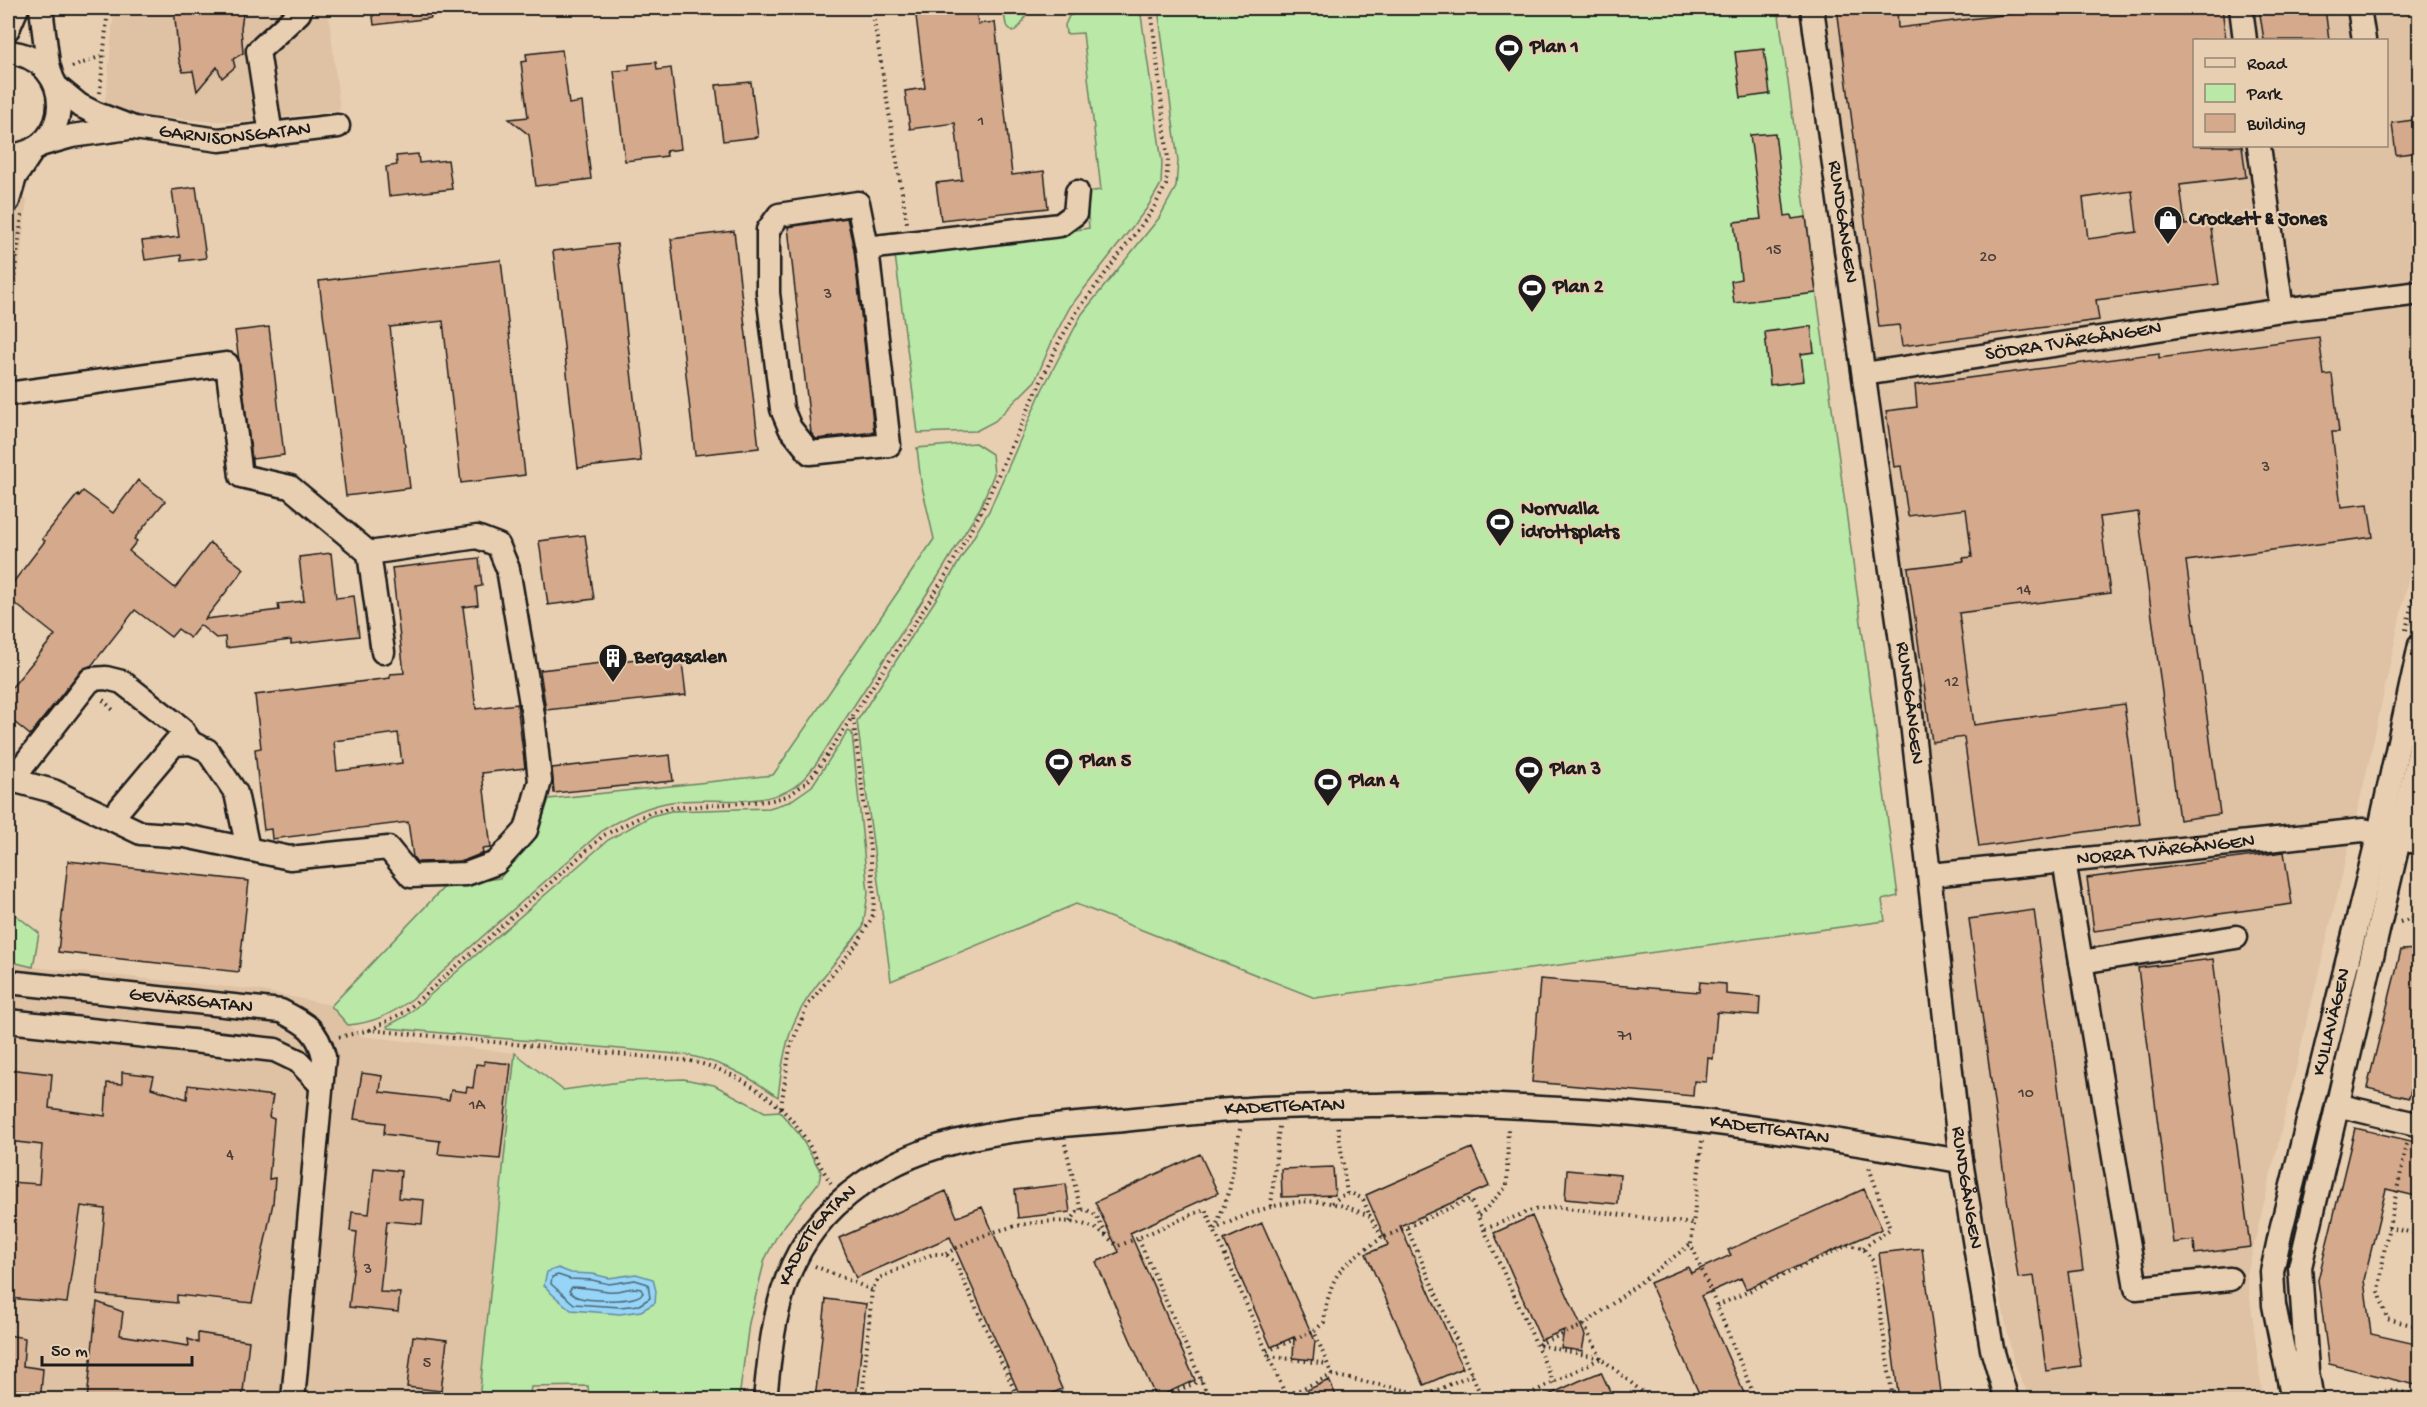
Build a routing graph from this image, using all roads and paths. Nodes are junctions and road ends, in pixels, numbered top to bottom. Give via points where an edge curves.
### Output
1 (16, 8) edge
2 (41, 8) edge
3 (108, 8) edge
4 (301, 8) edge
5 (872, 8) edge
6 (1151, 8) edge
7 (1812, 8) edge
8 (2241, 8) edge
9 (2359, 8) edge
10 (8, 29) edge
11 (2245, 39) edge
12 (2364, 39) edge
13 (8, 52) edge
14 (102, 56) junction
15 (72, 67) dead end
16 (55, 83) junction
17 (99, 100) dead end
18 (338, 126) dead end
19 (134, 128) junction
20 (271, 135) junction
21 (36, 147) junction
22 (2259, 147) edge
23 (8, 156) edge
24 (1077, 192) dead end
25 (8, 201) edge
26 (910, 242) junction
27 (8, 246) edge
28 (867, 248) junction
29 (2420, 293) edge
30 (2282, 310) junction
31 (9, 318) edge
32 (1864, 374) junction
33 (8, 394) edge
34 (369, 553) junction
35 (2420, 645) edge
36 (383, 652) dead end
37 (100, 697) dead end
38 (115, 712) dead end
39 (853, 718) junction
40 (191, 743) junction
41 (2420, 749) edge
42 (10, 779) edge
43 (111, 819) junction
44 (2400, 838) edge
45 (248, 849) junction
46 (2064, 861) junction
47 (1931, 875) junction
48 (2420, 915) edge
49 (2397, 923) dead end
50 (2236, 937) dead end
51 (2081, 963) junction
52 (8, 982) edge
53 (8, 1021) edge
54 (370, 1030) junction
55 (320, 1041) junction
56 (321, 1085) junction
57 (2337, 1105) junction
58 (1335, 1106) junction
59 (781, 1107) junction
60 (1281, 1107) junction
61 (1508, 1108) junction
62 (1243, 1109) junction
63 (1704, 1123) junction
64 (2420, 1125) edge
65 (1061, 1126) junction
66 (2407, 1144) dead end
67 (1862, 1145) junction
68 (1961, 1161) junction
69 (832, 1184) dead end
70 (1347, 1194) junction
71 (1331, 1203) junction
72 (1271, 1206) junction
73 (1081, 1211) junction
74 (1370, 1216) junction
75 (1479, 1216) junction
76 (1070, 1222) junction
77 (1694, 1224) junction
78 (1407, 1228) junction
79 (2388, 1228) junction
80 (1215, 1229) junction
81 (1485, 1229) junction
82 (2420, 1234) edge
83 (1107, 1238) junction
84 (1138, 1238) junction
85 (1382, 1238) junction
86 (1692, 1244) junction
87 (1863, 1248) junction
88 (946, 1254) junction
89 (795, 1258) junction
90 (2230, 1279) dead end
91 (872, 1290) junction
92 (1717, 1306) junction
93 (2420, 1307) edge
94 (1584, 1325) junction
95 (2417, 1327) edge
96 (1314, 1331) junction
97 (1537, 1345) junction
98 (1267, 1351) junction
99 (1269, 1356) junction
100 (1601, 1359) junction
101 (1328, 1365) junction
102 (1472, 1374) junction
103 (1332, 1376) junction
104 (1202, 1380) junction
105 (1554, 1383) junction
106 (1286, 1395) junction
107 (2420, 1395) edge
108 (1429, 1397) edge
109 (2321, 1398) edge
110 (293, 1400) edge
111 (765, 1400) edge
112 (862, 1400) edge
113 (1019, 1400) edge
114 (1156, 1400) edge
115 (1210, 1400) edge
116 (1277, 1400) edge
117 (1451, 1400) edge
118 (1483, 1400) edge
119 (1518, 1400) edge
120 (1652, 1400) edge
121 (1756, 1400) edge
122 (1893, 1400) edge
123 (2007, 1400) edge
124 (2293, 1400) edge

1 - 10 street
2 - 16 street via 48,64
3 - 14 path
4 - 20 street via 258,51
5 - 26 path
6 - 39 path via 1168,159 1166,185 1152,211 1060,340 983,508 943,580
7 - 32 street, RUNDGÅNGEN
8 - 11 street
9 - 12 street
13 - 16 street, GARNISONSGATAN via 38,62
14 - 15 path
14 - 17 path
16 - 19 street, GARNISONSGATAN via 80,105
16 - 21 street via 59,98 57,119
18 - 20 street, GARNISONSGATAN
19 - 20 street, GARNISONSGATAN via 157,122 219,140
19 - 21 street, GARNISONSGATAN via 72,136
21 - 23 street, GARNISONSGATAN
21 - 25 street via 15,177
22 - 30 street
24 - 26 street via 1075,214 1060,225
26 - 28 street
27 - 31 path via 18,231
28 - 28 street via 889,445 810,453 790,428 782,409 768,293 768,230 779,215 858,203
29 - 30 street
30 - 32 street, SÖDRA TVÄRGÅNGEN
32 - 47 street, RUNDGÅNGEN
33 - 34 street via 227,364 241,476 290,487
34 - 36 street
34 - 45 street via 477,537 498,545 508,568 540,781 526,830 496,863 466,874 411,876 388,848 290,858
35 - 44 street, KULLAVÄGEN
37 - 38 path
39 - 54 path via 808,781 788,796 651,812 604,835 405,1012
39 - 59 path via 870,850 873,915 859,941 807,1006 790,1048
40 - 42 street via 181,728 122,682 92,679
40 - 43 street via 174,744
40 - 45 street via 207,750 236,793
41 - 44 street, KULLAVÄGEN
42 - 43 street via 53,791
43 - 45 street via 141,833 185,836
44 - 46 street, NORRA TVÄRGÅNGEN via 2363,831
44 - 57 street, KULLAVÄGEN
44 - 124 street, KULLAVÄGEN via 2281,1230 2272,1272 2274,1305
46 - 47 street, NORRA TVÄRGÅNGEN
46 - 51 street
47 - 68 street, RUNDGÅNGEN
48 - 49 path
50 - 51 street
51 - 90 street via 2136,1288
52 - 55 street, GEVÄRSGATAN via 281,1011 305,1023
53 - 56 street, GEVÄRSGATAN via 275,1050 298,1061
54 - 55 path
54 - 59 path via 712,1065
55 - 56 street via 324,1057
56 - 110 street
57 - 64 street
57 - 109 street, KULLAVÄGEN via 2300,1267 2307,1371
58 - 60 street, KADETTGATAN
58 - 61 street, KADETTGATAN via 1456,1104
58 - 70 path
59 - 69 path
60 - 62 street, KADETTGATAN
60 - 72 path
61 - 63 street, KADETTGATAN via 1597,1111
61 - 75 path via 1507,1186
62 - 65 street, KADETTGATAN
62 - 80 path via 1228,1192
63 - 67 street, KADETTGATAN
63 - 77 path
65 - 73 path
65 - 89 street, KADETTGATAN via 939,1145 883,1170 833,1208
66 - 79 path
67 - 68 street, KADETTGATAN
67 - 87 path via 1890,1229
68 - 123 street, RUNDGÅNGEN via 1992,1349
70 - 71 path
70 - 74 path via 1363,1199
71 - 72 path
71 - 74 path
72 - 80 path
73 - 76 path
73 - 83 path via 1096,1215
74 - 85 path
75 - 78 path via 1470,1199
75 - 81 path
76 - 83 path via 1094,1227
76 - 88 path via 1021,1226 965,1242
77 - 81 path via 1558,1207 1533,1210
77 - 86 path
78 - 85 path
78 - 102 path
79 - 82 path
79 - 95 path via 2379,1291 2387,1319
80 - 84 path via 1205,1209
80 - 98 path
81 - 97 path
83 - 84 path via 1118,1246
84 - 104 path
85 - 96 path via 1349,1259 1335,1276 1324,1322
86 - 92 path
86 - 94 path
87 - 92 path via 1848,1245
87 - 122 path via 1873,1261
88 - 91 path via 933,1254 879,1278
88 - 113 path via 956,1263
89 - 91 path
89 - 111 street, KADETTGATAN via 774,1319
91 - 112 path
92 - 121 path
93 - 95 path
94 - 97 path
94 - 100 path
96 - 98 path
96 - 101 path
97 - 100 path
97 - 105 path
98 - 99 path
99 - 101 path
99 - 106 path
100 - 105 path
100 - 120 path
101 - 103 path
102 - 108 path
102 - 118 path
103 - 106 path
103 - 108 path
104 - 114 path
104 - 115 path
105 - 119 path
106 - 116 path
107 - 109 path via 2393,1391
108 - 117 path

